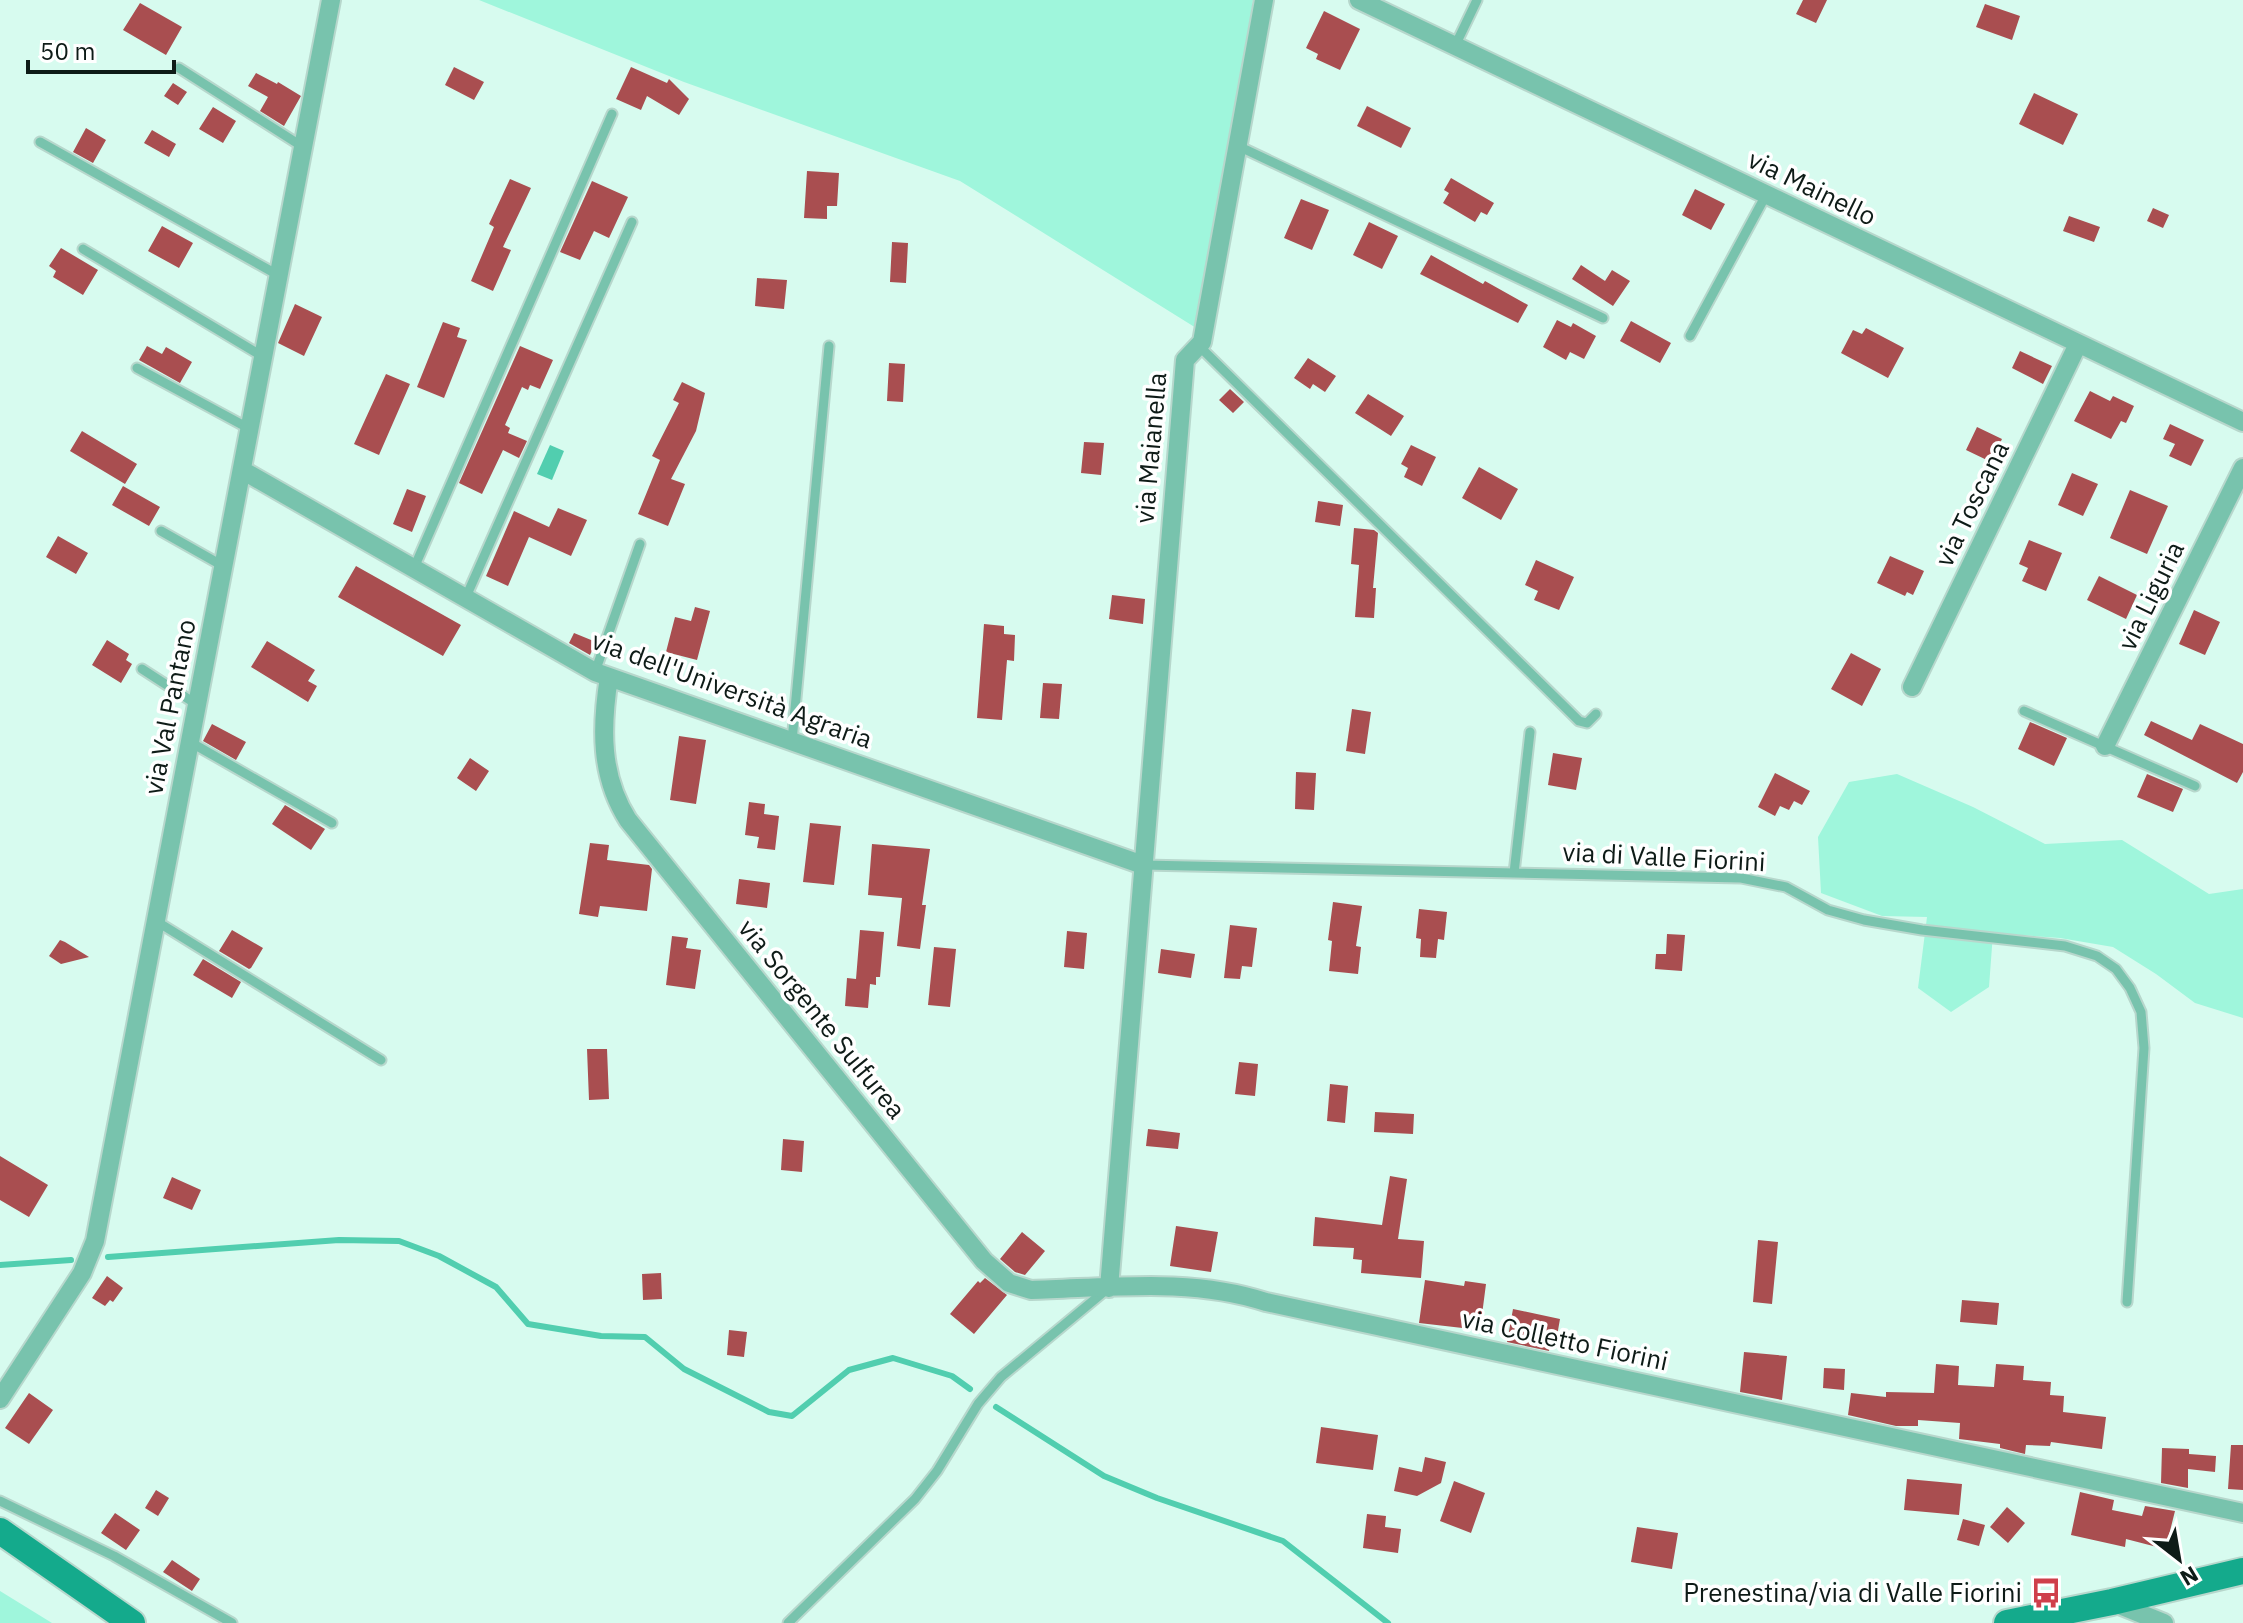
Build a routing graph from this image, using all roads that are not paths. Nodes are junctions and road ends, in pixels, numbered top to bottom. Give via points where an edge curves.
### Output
1 (331, 0) edge
2 (1264, 0) edge
3 (1359, 0) edge
4 (1477, 0) edge
5 (1455, 46) junction
6 (179, 68) dead end
7 (612, 114) dead end
8 (40, 142) dead end
9 (1238, 146) junction
10 (303, 147) junction
11 (1766, 194) junction
12 (632, 222) dead end
13 (83, 249) dead end
14 (279, 275) junction
15 (1603, 318) dead end
16 (1690, 336) dead end
17 (2078, 344) junction
18 (829, 346) dead end
19 (1199, 346) junction
20 (263, 356) junction
21 (137, 368) dead end
22 (2243, 422) edge
23 (250, 429) junction
24 (2243, 468) edge
25 (242, 470) junction
26 (161, 531) dead end
27 (640, 544) dead end
28 (223, 566) junction
29 (414, 568) junction
30 (466, 597) junction
31 (142, 669) dead end
32 (602, 674) junction
33 (1912, 687) dead end
34 (197, 705) junction
35 (2024, 711) dead end
36 (1596, 714) dead end
37 (1530, 732) dead end
38 (190, 742) junction
39 (792, 742) junction
40 (2105, 746) junction
41 (2195, 786) dead end
42 (332, 823) dead end
43 (1143, 865) junction
44 (1514, 873) junction
45 (156, 921) junction
46 (381, 1060) dead end
47 (1109, 1288) junction
48 (2127, 1302) dead end
49 (0, 1399) edge
50 (0, 1501) edge
51 (2243, 1513) edge
52 (0, 1531) edge
53 (2243, 1571) edge
54 (2112, 1602) junction
55 (132, 1623) edge
56 (232, 1623) edge
57 (788, 1623) edge
58 (2007, 1623) edge
59 (2164, 1623) edge

1 - 10 street, via Val Pantano
2 - 9 street, via Maianella
3 - 5 street, via Mainello
4 - 5 lane
5 - 11 street, via Mainello
6 - 10 lane
7 - 29 lane
8 - 14 lane
9 - 15 lane
9 - 19 street, via Maianella
10 - 14 street, via Val Pantano
11 - 16 lane
11 - 17 street, via Mainello
12 - 30 lane
13 - 20 lane
14 - 20 street, via Val Pantano
17 - 22 street, via Mainello
17 - 33 street, via Toscana
18 - 39 lane
19 - 36 lane via 1579,721 1587,723
19 - 43 street, via Maianella via 1185,360
20 - 23 street, via Val Pantano
21 - 23 lane
23 - 25 street, via Val Pantano
24 - 40 street, via Liguria
25 - 28 street, via Val Pantano
25 - 29 street, via dell'Università Agraria
26 - 28 lane
27 - 32 lane
28 - 34 street, via Val Pantano
29 - 30 street, via dell'Università Agraria
30 - 32 street, via dell'Università Agraria
31 - 34 lane
32 - 39 street, via dell'Università Agraria
32 - 47 street, via Sorgente Sulfurea via 607,772 618,805 984,1261 1021,1288
34 - 38 street, via Val Pantano
35 - 40 lane
37 - 44 lane
38 - 42 lane
38 - 45 street, via Val Pantano
39 - 43 street, via dell'Università Agraria
40 - 41 lane
43 - 44 lane, via di Valle Fiorini
43 - 47 street, via Maianella
44 - 48 lane, via di Valle Fiorini via 1756,880 1786,887 1838,914 1922,930 2065,946 2106,962 2130,988 2144,1036
45 - 46 lane
45 - 49 street, via Val Pantano via 93,1251
47 - 51 street, via Colletto Fiorini via 1234,1291
47 - 57 lane via 1001,1377 915,1499
50 - 56 lane via 114,1556
52 - 55 main road
53 - 54 main road
54 - 58 main road
54 - 59 street

